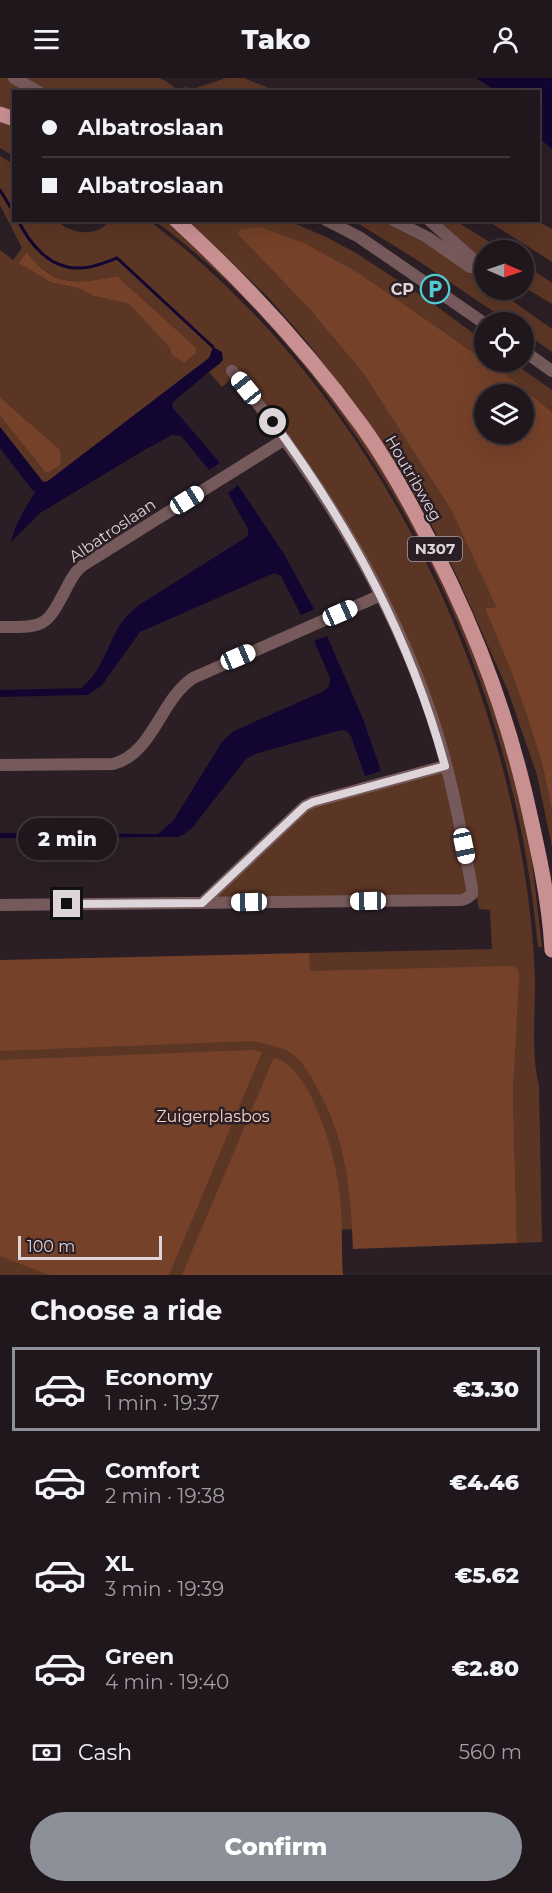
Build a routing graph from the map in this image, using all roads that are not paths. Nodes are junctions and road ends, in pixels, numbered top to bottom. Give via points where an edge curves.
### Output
1 (14, 78) edge
2 (35, 90) edge
3 (178, 222) edge
4 (330, 222) edge
5 (397, 222) edge
6 (431, 222) edge
7 (474, 316) edge
8 (534, 358) edge
9 (232, 371) dead end
10 (552, 371) edge
11 (285, 439) junction
12 (381, 595) junction
13 (0, 627) edge
14 (0, 765) edge
15 (445, 766) junction
16 (202, 903) junction
17 (0, 905) edge
18 (552, 950) edge

1 - 2 street
3 - 18 main road, Houtribweg / N307 via 267,308 363,427 442,563 480,649 513,745 539,851
4 - 7 street via 359,237
5 - 6 street via 470,267 474,260
8 - 10 street
9 - 11 street
11 - 12 street via 335,512
11 - 13 street, Albatroslaan via 82,566 49,618 29,627
12 - 14 street via 193,678 176,693 135,753 122,762
12 - 15 street via 416,674
15 - 16 street via 305,806
15 - 16 street via 472,888 467,898
16 - 17 street

